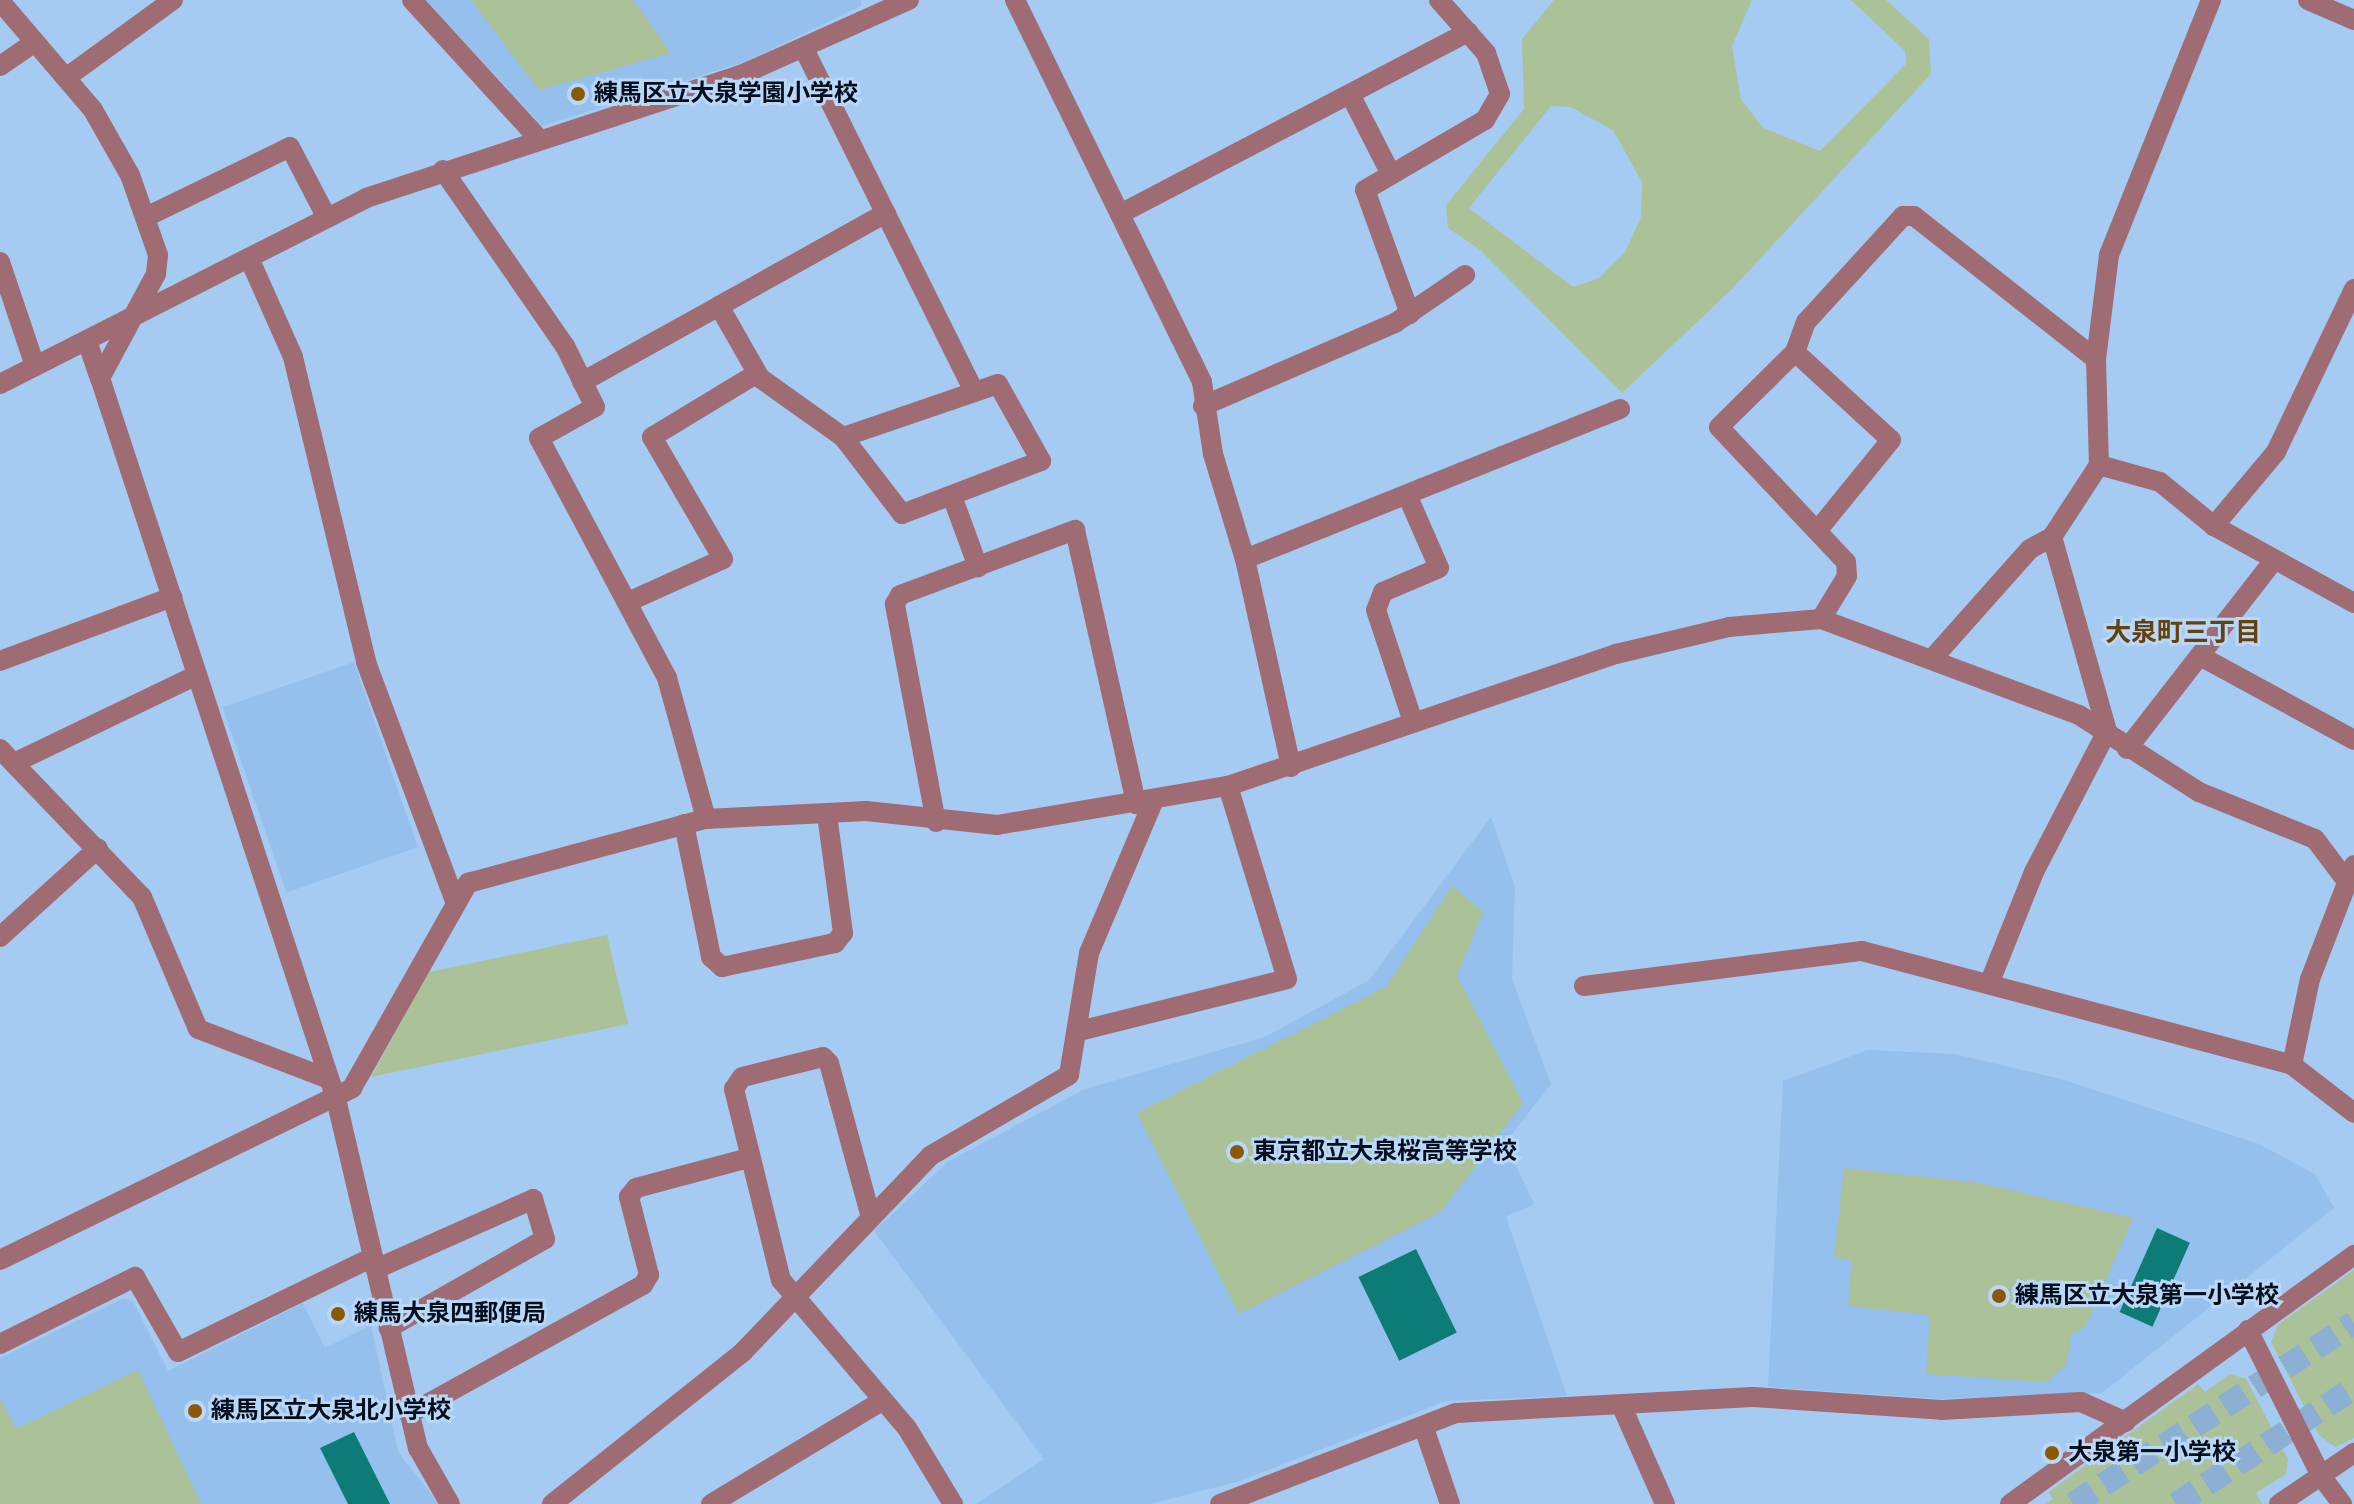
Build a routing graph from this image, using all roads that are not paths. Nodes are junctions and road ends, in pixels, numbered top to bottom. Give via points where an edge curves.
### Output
1 (173, 0) edge
2 (412, 0) edge
3 (909, 0) edge
4 (1015, 0) edge
5 (1439, 0) edge
6 (2211, 0) edge
7 (2308, 0) edge
8 (0, 1) edge
9 (880, 6) edge
10 (2354, 20) edge
11 (1468, 32) junction
12 (35, 42) junction
13 (804, 49) junction
14 (0, 66) edge
15 (67, 77) junction
16 (1351, 96) junction
17 (537, 137) junction
18 (443, 170) junction
19 (1391, 174) junction
20 (886, 213) junction
21 (1120, 214) junction
22 (146, 217) junction
23 (327, 218) junction
24 (158, 255) junction
25 (249, 258) junction
26 (0, 262) edge
27 (1465, 275) dead end
28 (2354, 289) edge
29 (174, 296) junction
30 (719, 306) junction
31 (1410, 314) junction
32 (130, 321) junction
33 (87, 341) junction
34 (1795, 352) junction
35 (2096, 359) junction
36 (35, 366) junction
37 (756, 374) junction
38 (100, 378) junction
39 (582, 382) junction
40 (0, 384) edge
41 (974, 392) junction
42 (1203, 406) junction
43 (1620, 409) dead end
44 (843, 437) junction
45 (2099, 465) junction
46 (952, 496) junction
47 (1408, 497) junction
48 (2214, 526) junction
49 (1817, 531) junction
50 (2052, 537) junction
51 (1245, 559) junction
52 (2274, 560) junction
53 (978, 567) junction
54 (172, 597) junction
55 (630, 601) junction
56 (2354, 603) edge
57 (1821, 619) junction
58 (2200, 656) junction
59 (1932, 659) junction
60 (0, 661) edge
61 (197, 675) junction
62 (1412, 719) junction
63 (2107, 731) junction
64 (2354, 740) edge
65 (2127, 749) junction
66 (7, 756) edge
67 (1291, 767) junction
68 (1228, 786) junction
69 (1145, 802) junction
70 (827, 814) junction
71 (706, 819) junction
72 (936, 822) junction
73 (684, 824) junction
74 (98, 848) junction
75 (2351, 874) edge
76 (456, 904) junction
77 (0, 937) edge
78 (1989, 984) junction
79 (1584, 986) dead end
80 (1079, 1031) junction
81 (2292, 1065) junction
82 (329, 1079) junction
83 (336, 1099) junction
84 (2354, 1113) edge
85 (749, 1158) junction
86 (870, 1214) junction
87 (2354, 1255) edge
88 (0, 1260) edge
89 (374, 1263) junction
90 (794, 1299) junction
91 (389, 1328) junction
92 (2248, 1330) junction
93 (0, 1344) edge
94 (882, 1401) junction
95 (1622, 1407) junction
96 (409, 1414) junction
97 (2126, 1422) junction
98 (1424, 1428) junction
99 (2354, 1453) edge
100 (2321, 1476) junction
101 (450, 1504) edge
102 (552, 1504) edge
103 (711, 1504) edge
104 (953, 1504) edge
105 (1220, 1504) edge
106 (1450, 1504) edge
107 (1665, 1504) edge
108 (2010, 1504) edge
109 (2279, 1504) edge
110 (2342, 1504) edge

1 - 15 street
2 - 17 street
3 - 9 street
4 - 21 street
5 - 11 street
6 - 35 street via 2109,255
7 - 10 street
8 - 12 street
9 - 13 street
11 - 16 street
11 - 19 street via 1499,78 1496,109
12 - 14 street
12 - 15 street
13 - 17 street
13 - 20 street
15 - 22 street via 101,123
16 - 19 street
16 - 21 street
17 - 18 street
18 - 23 street
18 - 39 street
19 - 31 street via 1365,190
20 - 30 street
20 - 41 street
21 - 42 street via 1202,382
22 - 23 street via 290,147
22 - 24 street
23 - 25 street
24 - 29 street
24 - 32 street
25 - 29 street
25 - 76 street via 293,357 366,662
26 - 36 street
27 - 31 street
28 - 48 street via 2276,452
29 - 32 street
30 - 37 street
30 - 39 street
31 - 42 street
32 - 33 street
32 - 38 street
33 - 36 street
33 - 38 street
34 - 35 street via 1806,322 1909,214
34 - 49 street via 1891,440
34 - 49 street via 1719,427
35 - 45 street
36 - 40 street
37 - 44 street
37 - 55 street via 652,437 723,559
38 - 54 street
39 - 55 street via 595,407 539,438
41 - 44 street
41 - 46 street via 998,384 1041,461
42 - 51 street
43 - 47 street
44 - 46 street via 902,514
45 - 48 street via 2160,482
45 - 50 street
46 - 53 street
47 - 51 street
47 - 62 street via 1439,568 1383,592 1376,610
48 - 52 street
49 - 57 street via 1846,562 1847,576
50 - 59 street via 2030,549
50 - 63 street
51 - 67 street
52 - 56 street
52 - 58 street
53 - 69 street via 1075,530
53 - 72 street via 900,595 895,604
54 - 60 street
54 - 61 street
55 - 71 street via 667,678
57 - 59 street
57 - 62 street via 1674,638
58 - 64 street
58 - 65 street
59 - 63 street
61 - 66 street
61 - 82 street
62 - 67 street
63 - 65 street
63 - 78 street via 2034,872
65 - 75 street via 2199,792 2315,839
66 - 74 street
67 - 68 street
68 - 69 street
68 - 80 street via 1287,979
69 - 72 street via 997,825
69 - 80 street via 1089,953
70 - 71 street
70 - 72 street
70 - 73 street via 843,933 835,943 722,967 711,957
71 - 73 street
73 - 76 street via 468,883
74 - 77 street
74 - 82 street via 142,897 198,1029
75 - 81 street via 2299,1014
76 - 83 street via 352,1088
78 - 79 street via 1862,951
78 - 81 street
80 - 86 street via 1069,1075 930,1156
81 - 84 street
82 - 83 street
83 - 88 street
83 - 89 street
85 - 86 street via 734,1089 742,1077 823,1057
85 - 90 street via 781,1280
85 - 96 street via 636,1188 629,1197 649,1275 643,1285
86 - 90 street
87 - 92 street
89 - 91 street
89 - 91 street via 533,1199 545,1239
89 - 93 street via 178,1352 135,1277
90 - 94 street
90 - 102 street via 742,1353
91 - 96 street
92 - 97 street
92 - 100 street
94 - 103 street
94 - 104 street via 907,1428
95 - 97 street via 1753,1397 1942,1410 2081,1402
95 - 98 street via 1456,1413
95 - 107 street
96 - 101 street via 425,1466
97 - 108 street
98 - 105 street
98 - 106 street
99 - 100 street
100 - 109 street
100 - 110 street

